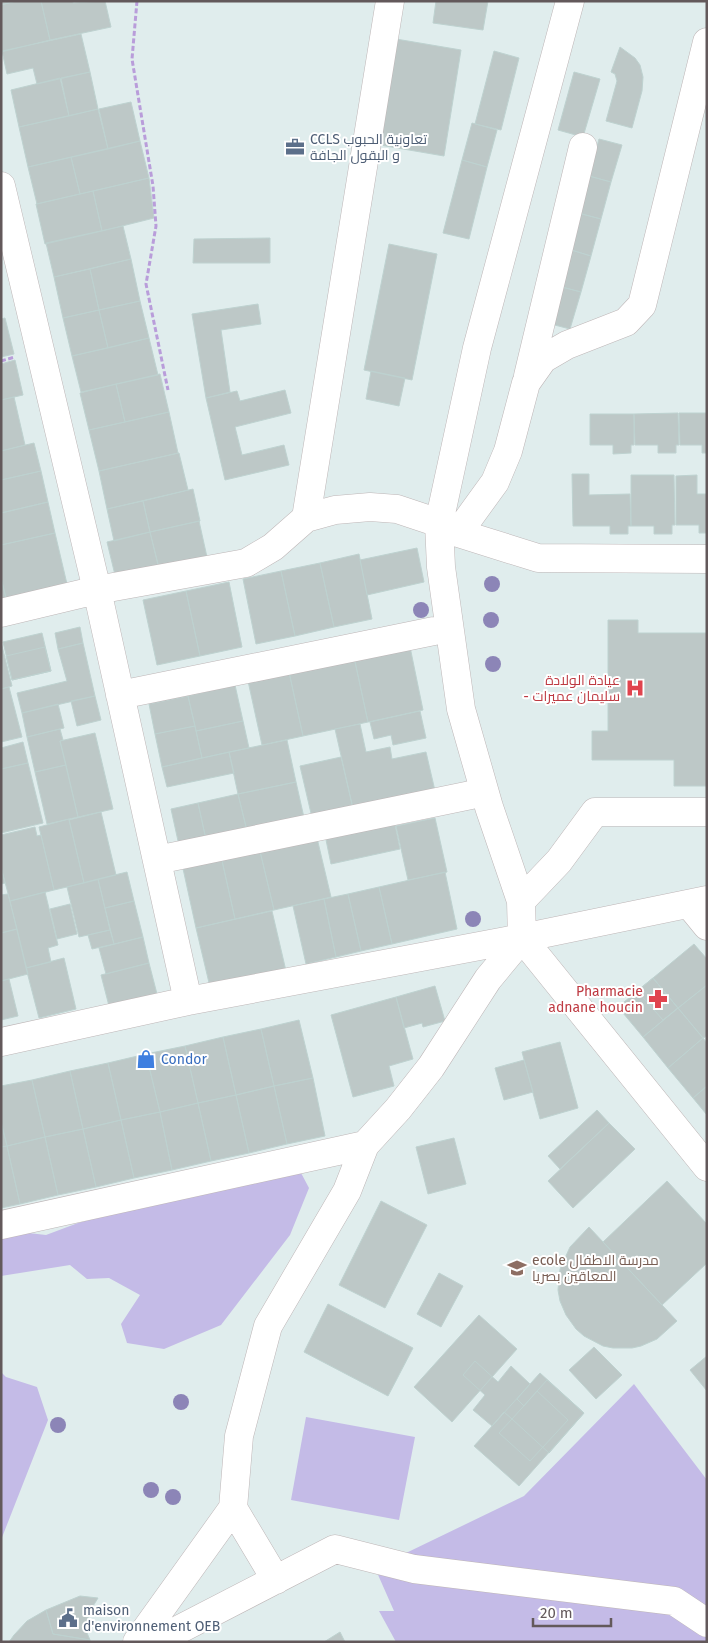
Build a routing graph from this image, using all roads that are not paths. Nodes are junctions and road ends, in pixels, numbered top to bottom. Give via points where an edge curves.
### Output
1 (390, 1) edge
2 (570, 1) edge
3 (705, 52) edge
4 (584, 147) dead end
5 (1, 186) edge
6 (526, 383) junction
7 (306, 518) junction
8 (449, 528) junction
9 (707, 559) edge
10 (97, 590) junction
11 (1, 613) edge
12 (434, 631) dead end
13 (120, 695) junction
14 (471, 795) dead end
15 (707, 812) edge
16 (157, 860) junction
17 (520, 901) junction
18 (698, 902) edge
19 (707, 926) edge
20 (522, 938) junction
21 (188, 1000) junction
22 (1, 1042) edge
23 (365, 1145) junction
24 (707, 1167) edge
25 (1, 1225) edge
26 (233, 1508) junction
27 (276, 1580) junction
28 (707, 1623) edge
29 (137, 1642) edge
30 (155, 1642) edge

1 - 7 street
2 - 8 street via 477,348
3 - 6 street via 642,305 626,322 566,345 543,359
4 - 6 street
5 - 10 street
6 - 8 street via 508,451 495,482
7 - 8 street via 335,510 370,507 397,509
7 - 10 street via 273,547 246,562
8 - 9 street via 538,558
8 - 17 street via 441,567 461,709
10 - 11 street
10 - 13 street
12 - 13 street
13 - 16 street
14 - 16 street
15 - 17 street via 595,812 559,861
16 - 21 street
17 - 20 street
18 - 19 street
18 - 20 street
20 - 21 street
20 - 23 street via 488,978 431,1067
20 - 24 street
21 - 22 street
23 - 25 street
23 - 26 street via 347,1191 268,1326 239,1436
26 - 27 street
26 - 29 street
27 - 28 street via 336,1549 414,1569 674,1601
27 - 30 street

